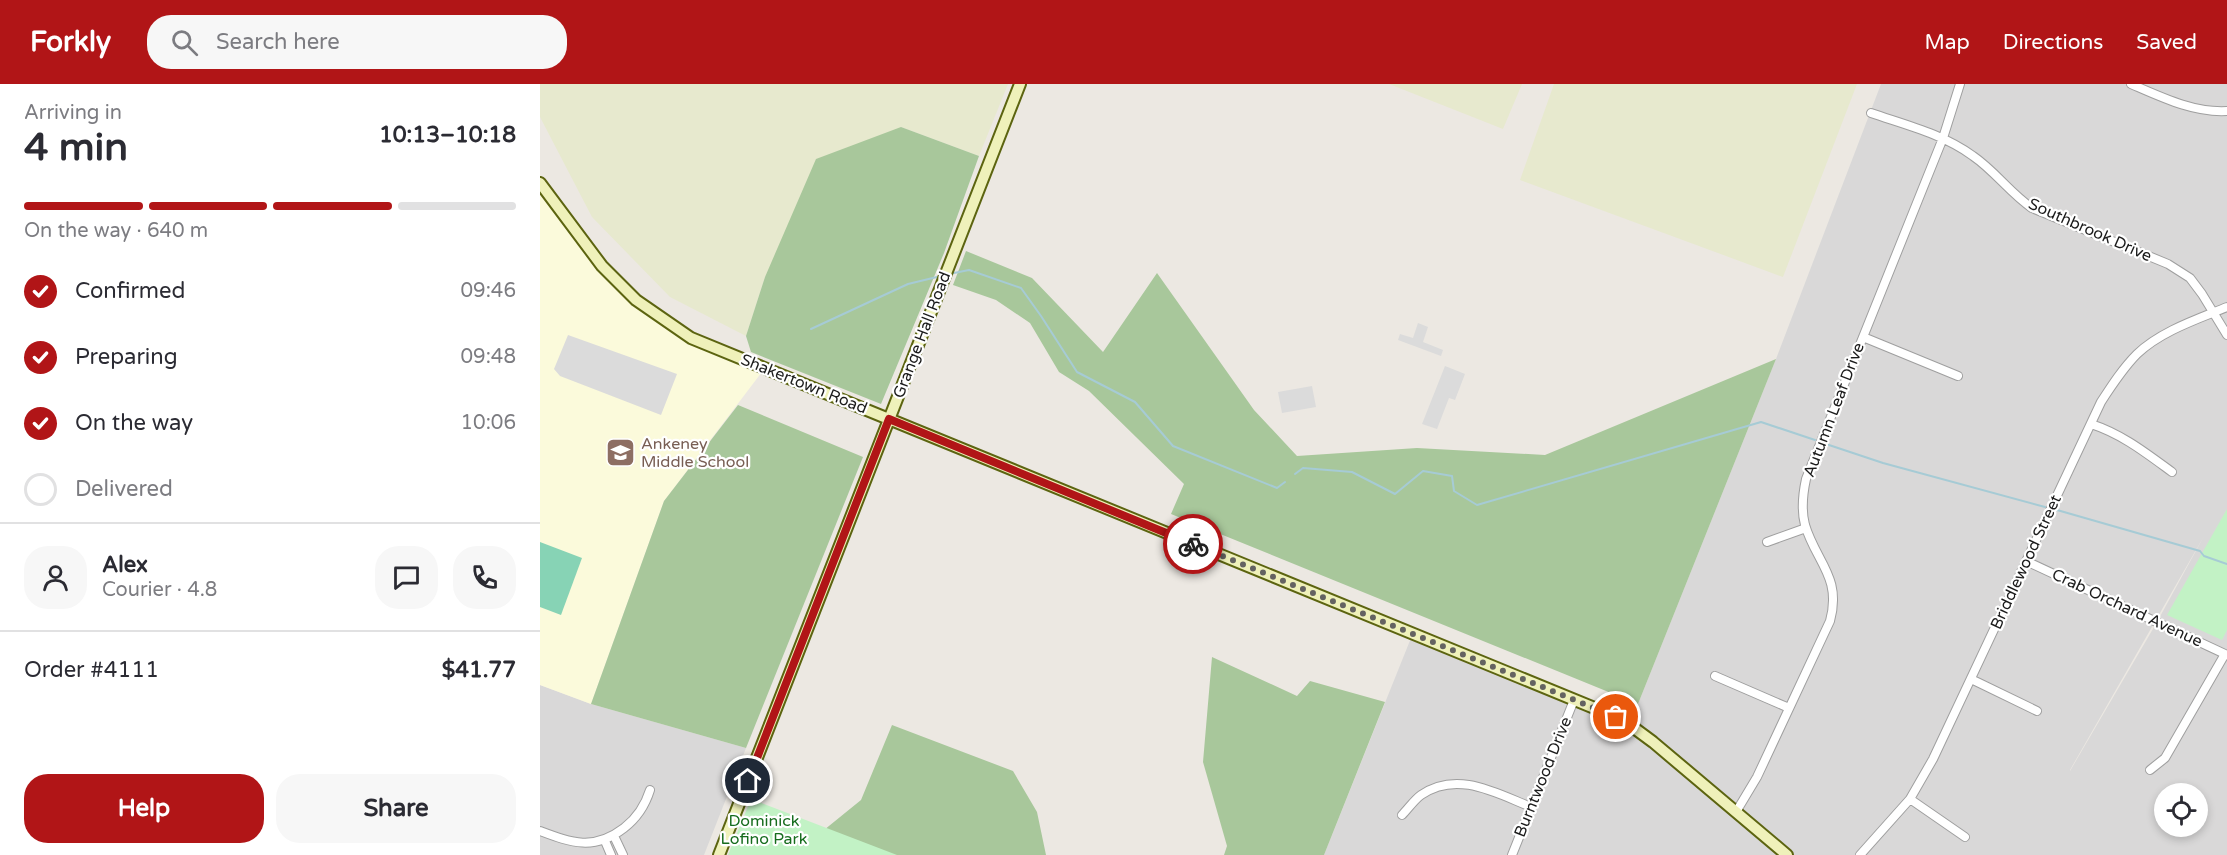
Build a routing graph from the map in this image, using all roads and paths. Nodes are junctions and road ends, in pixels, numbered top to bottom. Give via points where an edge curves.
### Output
1 (1020, 84) edge
2 (1960, 84) edge
3 (2131, 84) edge
4 (2227, 111) edge
5 (1871, 113) dead end
6 (1943, 138) junction
7 (540, 183) edge
8 (2227, 307) edge
9 (2213, 313) junction
10 (2227, 335) edge
11 (1863, 337) junction
12 (1958, 376) dead end
13 (889, 419) junction
14 (2091, 424) junction
15 (2172, 472) dead end
16 (1806, 528) junction
17 (1767, 542) dead end
18 (2026, 561) junction
19 (2226, 654) edge
20 (1715, 676) dead end
21 (1971, 679) junction
22 (1574, 700) junction
23 (1789, 708) junction
24 (2037, 711) dead end
25 (2150, 770) dead end
26 (650, 790) dead end
27 (1910, 799) junction
28 (1531, 807) junction
29 (1736, 812) junction
30 (1402, 815) dead end
31 (540, 831) edge
32 (614, 836) junction
33 (1965, 837) dead end
34 (605, 840) junction
35 (611, 855) edge
36 (623, 855) edge
37 (719, 855) edge
38 (1512, 855) edge
39 (1787, 855) edge
40 (1860, 855) edge

1 - 13 street, Grange Hall Road
2 - 6 street, Autumn Leaf Drive
3 - 4 street via 2179,103
5 - 6 street, Southbrook Drive
6 - 9 street, Southbrook Drive via 1974,156 2032,208 2168,264 2190,278
6 - 11 street, Autumn Leaf Drive
7 - 13 street, Shakertown Road via 602,266 661,319 691,338
8 - 9 street, Briddlewood Street
9 - 10 street, Southbrook Drive
9 - 14 street, Briddlewood Street via 2168,333 2138,353 2101,402
11 - 12 street
11 - 16 street, Autumn Leaf Drive via 1806,479
13 - 22 street, Shakertown Road
13 - 37 street, Grange Hall Road
14 - 15 street via 2135,444
14 - 18 street, Briddlewood Street
16 - 17 street
16 - 23 street, Autumn Leaf Drive via 1830,577 1833,605 1828,626
18 - 19 street, Crab Orchard Avenue
18 - 21 street, Briddlewood Street
19 - 25 street via 2165,758
20 - 23 street
21 - 24 street
21 - 27 street, Briddlewood Street
22 - 28 street, Burntwood Drive
22 - 29 street, Shakertown Road via 1641,732
23 - 29 street, Autumn Leaf Drive
26 - 32 street via 635,818
27 - 33 street
27 - 40 street, Briddlewood Street
28 - 30 street via 1478,786 1455,784 1438,786 1421,795
28 - 38 street, Burntwood Drive
29 - 39 street, Shakertown Road
31 - 34 street via 573,842
32 - 34 street
32 - 36 street
34 - 35 street

